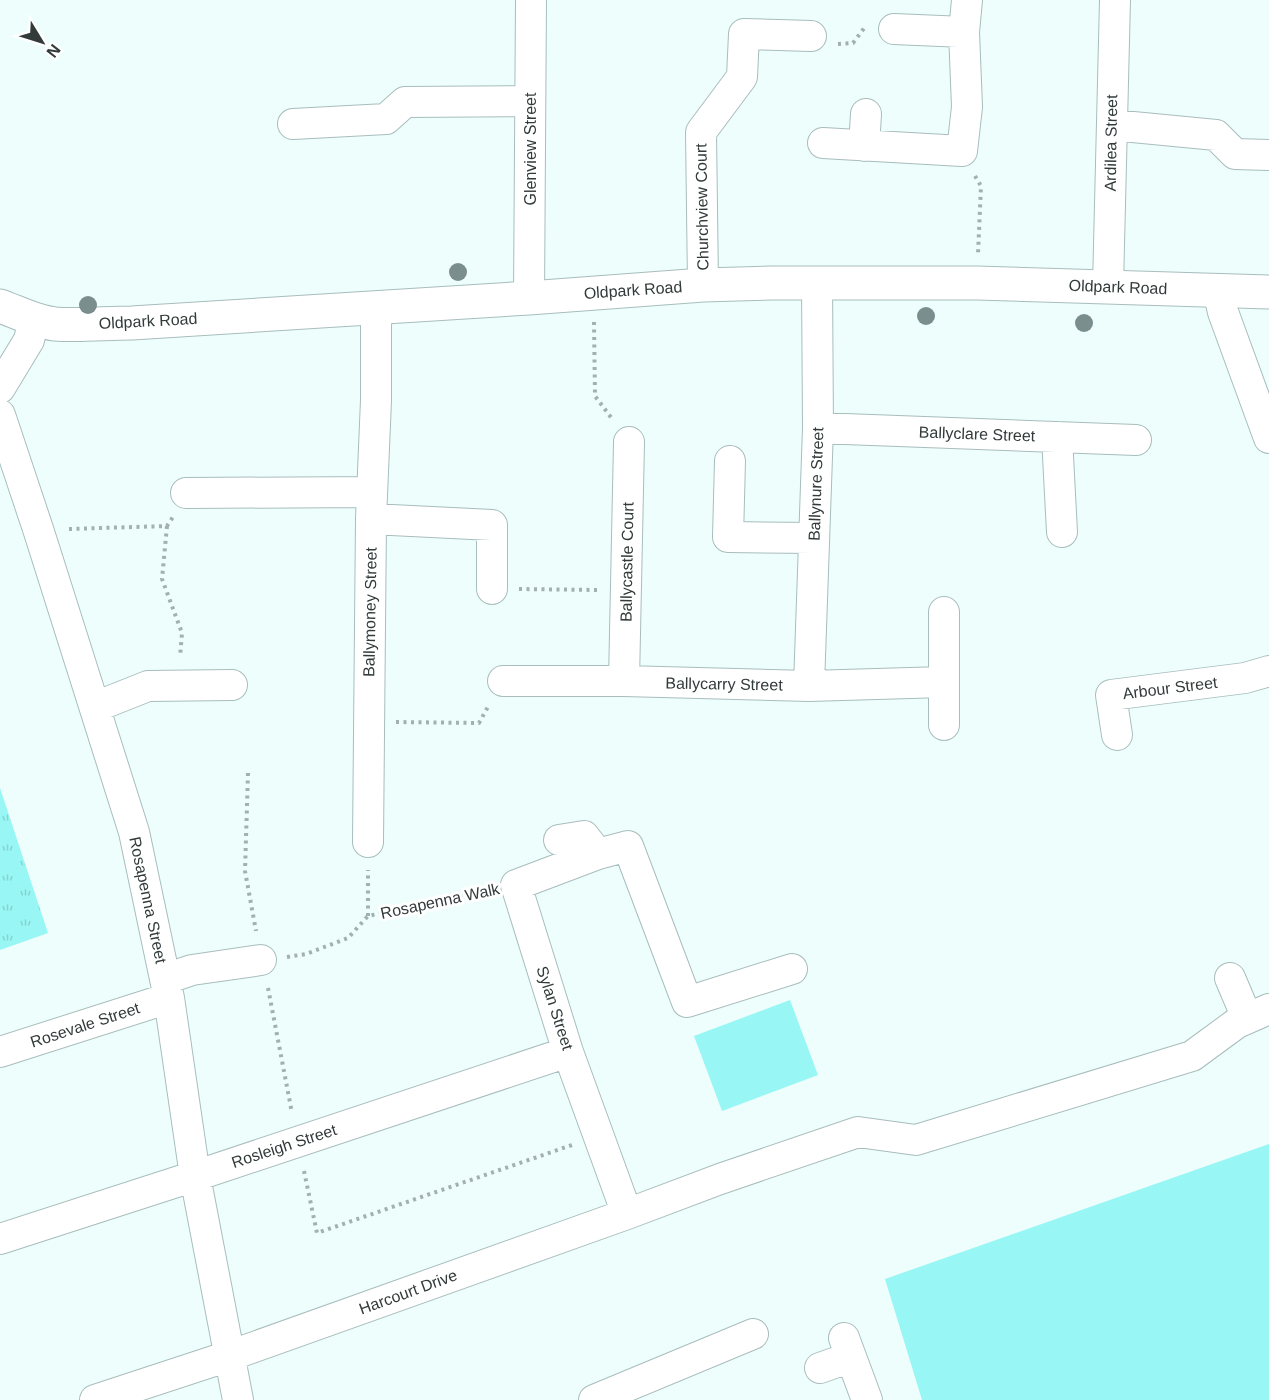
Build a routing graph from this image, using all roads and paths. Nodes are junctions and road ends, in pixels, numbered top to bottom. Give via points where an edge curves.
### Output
1 (531, 0) edge
2 (967, 0) edge
3 (1115, 0) edge
4 (894, 29) joint
5 (964, 32) junction
6 (811, 36) joint
7 (530, 100) junction
8 (866, 114) dead end
9 (293, 124) dead end
10 (1112, 125) junction
11 (823, 143) dead end
12 (864, 146) junction
13 (962, 151) junction
14 (1269, 155) edge
15 (816, 282) junction
16 (977, 283) junction
17 (703, 285) junction
18 (1108, 286) junction
19 (1218, 291) junction
20 (1269, 292) edge
21 (529, 298) junction
22 (0, 306) edge
23 (377, 308) junction
24 (34, 318) junction
25 (594, 320) dead end
26 (0, 388) edge
27 (0, 415) edge
28 (818, 428) junction
29 (1057, 437) junction
30 (1269, 438) edge
31 (1136, 440) dead end
32 (629, 442) joint
33 (730, 461) dead end
34 (186, 493) joint
35 (371, 505) junction
36 (167, 526) junction
37 (39, 532) junction
38 (1062, 532) dead end
39 (814, 538) junction
40 (492, 589) joint
41 (626, 590) junction
42 (944, 612) dead end
43 (1269, 671) edge
44 (503, 681) joint
45 (624, 681) junction
46 (944, 682) junction
47 (232, 685) dead end
48 (177, 686) junction
49 (808, 686) junction
50 (95, 707) junction
51 (368, 722) junction
52 (944, 726) dead end
53 (1117, 735) dead end
54 (248, 773) dead end
55 (559, 840) dead end
56 (368, 842) joint
57 (598, 854) junction
58 (516, 885) junction
59 (368, 916) junction
60 (261, 960) junction
61 (792, 969) dead end
62 (1230, 978) dead end
63 (167, 988) junction
64 (1258, 1014) edge
65 (0, 1052) edge
66 (568, 1052) junction
67 (598, 1136) junction
68 (298, 1142) junction
69 (195, 1176) junction
70 (627, 1214) junction
71 (0, 1239) edge
72 (753, 1334) dead end
73 (229, 1356) junction
74 (820, 1368) dead end
75 (95, 1400) edge
76 (238, 1400) edge
77 (594, 1400) edge
78 (867, 1400) edge

1 - 7 street, Glenview Street
2 - 5 street
3 - 10 street, Ardilea Street
4 - 5 street
4 - 6 path via 867,25 853,43 835,44
5 - 13 street via 967,107
6 - 17 street, Churchview Court via 744,34 742,77 701,132
7 - 9 street via 405,102 386,119
7 - 21 street, Glenview Street
8 - 12 street
10 - 14 street via 1217,123 1235,154
10 - 18 street, Ardilea Street
11 - 12 street
12 - 13 street
13 - 16 path via 981,186
15 - 16 main road, Oldpark Road
15 - 17 main road, Oldpark Road
15 - 28 street, Ballynure Street
16 - 18 main road, Oldpark Road
17 - 21 main road, Oldpark Road
18 - 19 main road, Oldpark Road
19 - 20 main road, Oldpark Road
19 - 30 street
21 - 23 main road, Oldpark Road
22 - 24 main road, Oldpark Road
23 - 24 main road, Oldpark Road via 132,323 53,323
23 - 35 street, Ballymoney Street
24 - 26 street via 29,340
25 - 32 path via 595,396
27 - 37 street, Rosapenna Street
28 - 29 street, Ballyclare Street
28 - 39 street, Ballynure Street
29 - 31 street, Ballyclare Street
29 - 38 street
32 - 41 street, Ballycastle Court
33 - 39 street via 728,537
34 - 35 street
34 - 36 path
35 - 40 street via 492,525
35 - 51 street, Ballymoney Street
36 - 37 path
36 - 48 path via 162,579 182,633
37 - 50 street, Rosapenna Street
39 - 49 street, Ballynure Street
40 - 41 path
41 - 45 street, Ballycastle Court
42 - 46 street
43 - 53 street, Arbour Street via 1245,678 1111,695
44 - 45 street, Ballycarry Street
44 - 51 path via 479,723
45 - 49 street, Ballycarry Street
46 - 49 street, Ballycarry Street
46 - 52 street
47 - 48 street
48 - 50 street via 148,686
50 - 63 street, Rosapenna Street via 134,832
51 - 56 street, Ballymoney Street
54 - 60 path via 245,871
55 - 57 street via 584,836
56 - 59 path
57 - 58 street
57 - 61 street via 628,846 687,1002
58 - 59 path, Rosapenna Walk
58 - 66 street, Sylan Street
59 - 60 path, Rosapenna Walk via 348,938 306,954
60 - 63 street via 192,970
60 - 68 path
62 - 64 street
63 - 65 street, Rosevale Street
63 - 69 street, Rosapenna Street
64 - 70 street, Harcourt Drive via 1237,1023 1192,1056 916,1140 858,1132
66 - 67 street, Sylan Street
66 - 68 street, Rosleigh Street
67 - 68 path via 317,1233
67 - 70 street, Sylan Street
68 - 69 street, Rosleigh Street
69 - 71 street, Rosleigh Street
69 - 73 street, Rosapenna Street
70 - 73 street, Harcourt Drive
72 - 77 street
73 - 75 street, Harcourt Drive
73 - 76 street, Rosapenna Street
74 - 78 street via 848,1348

